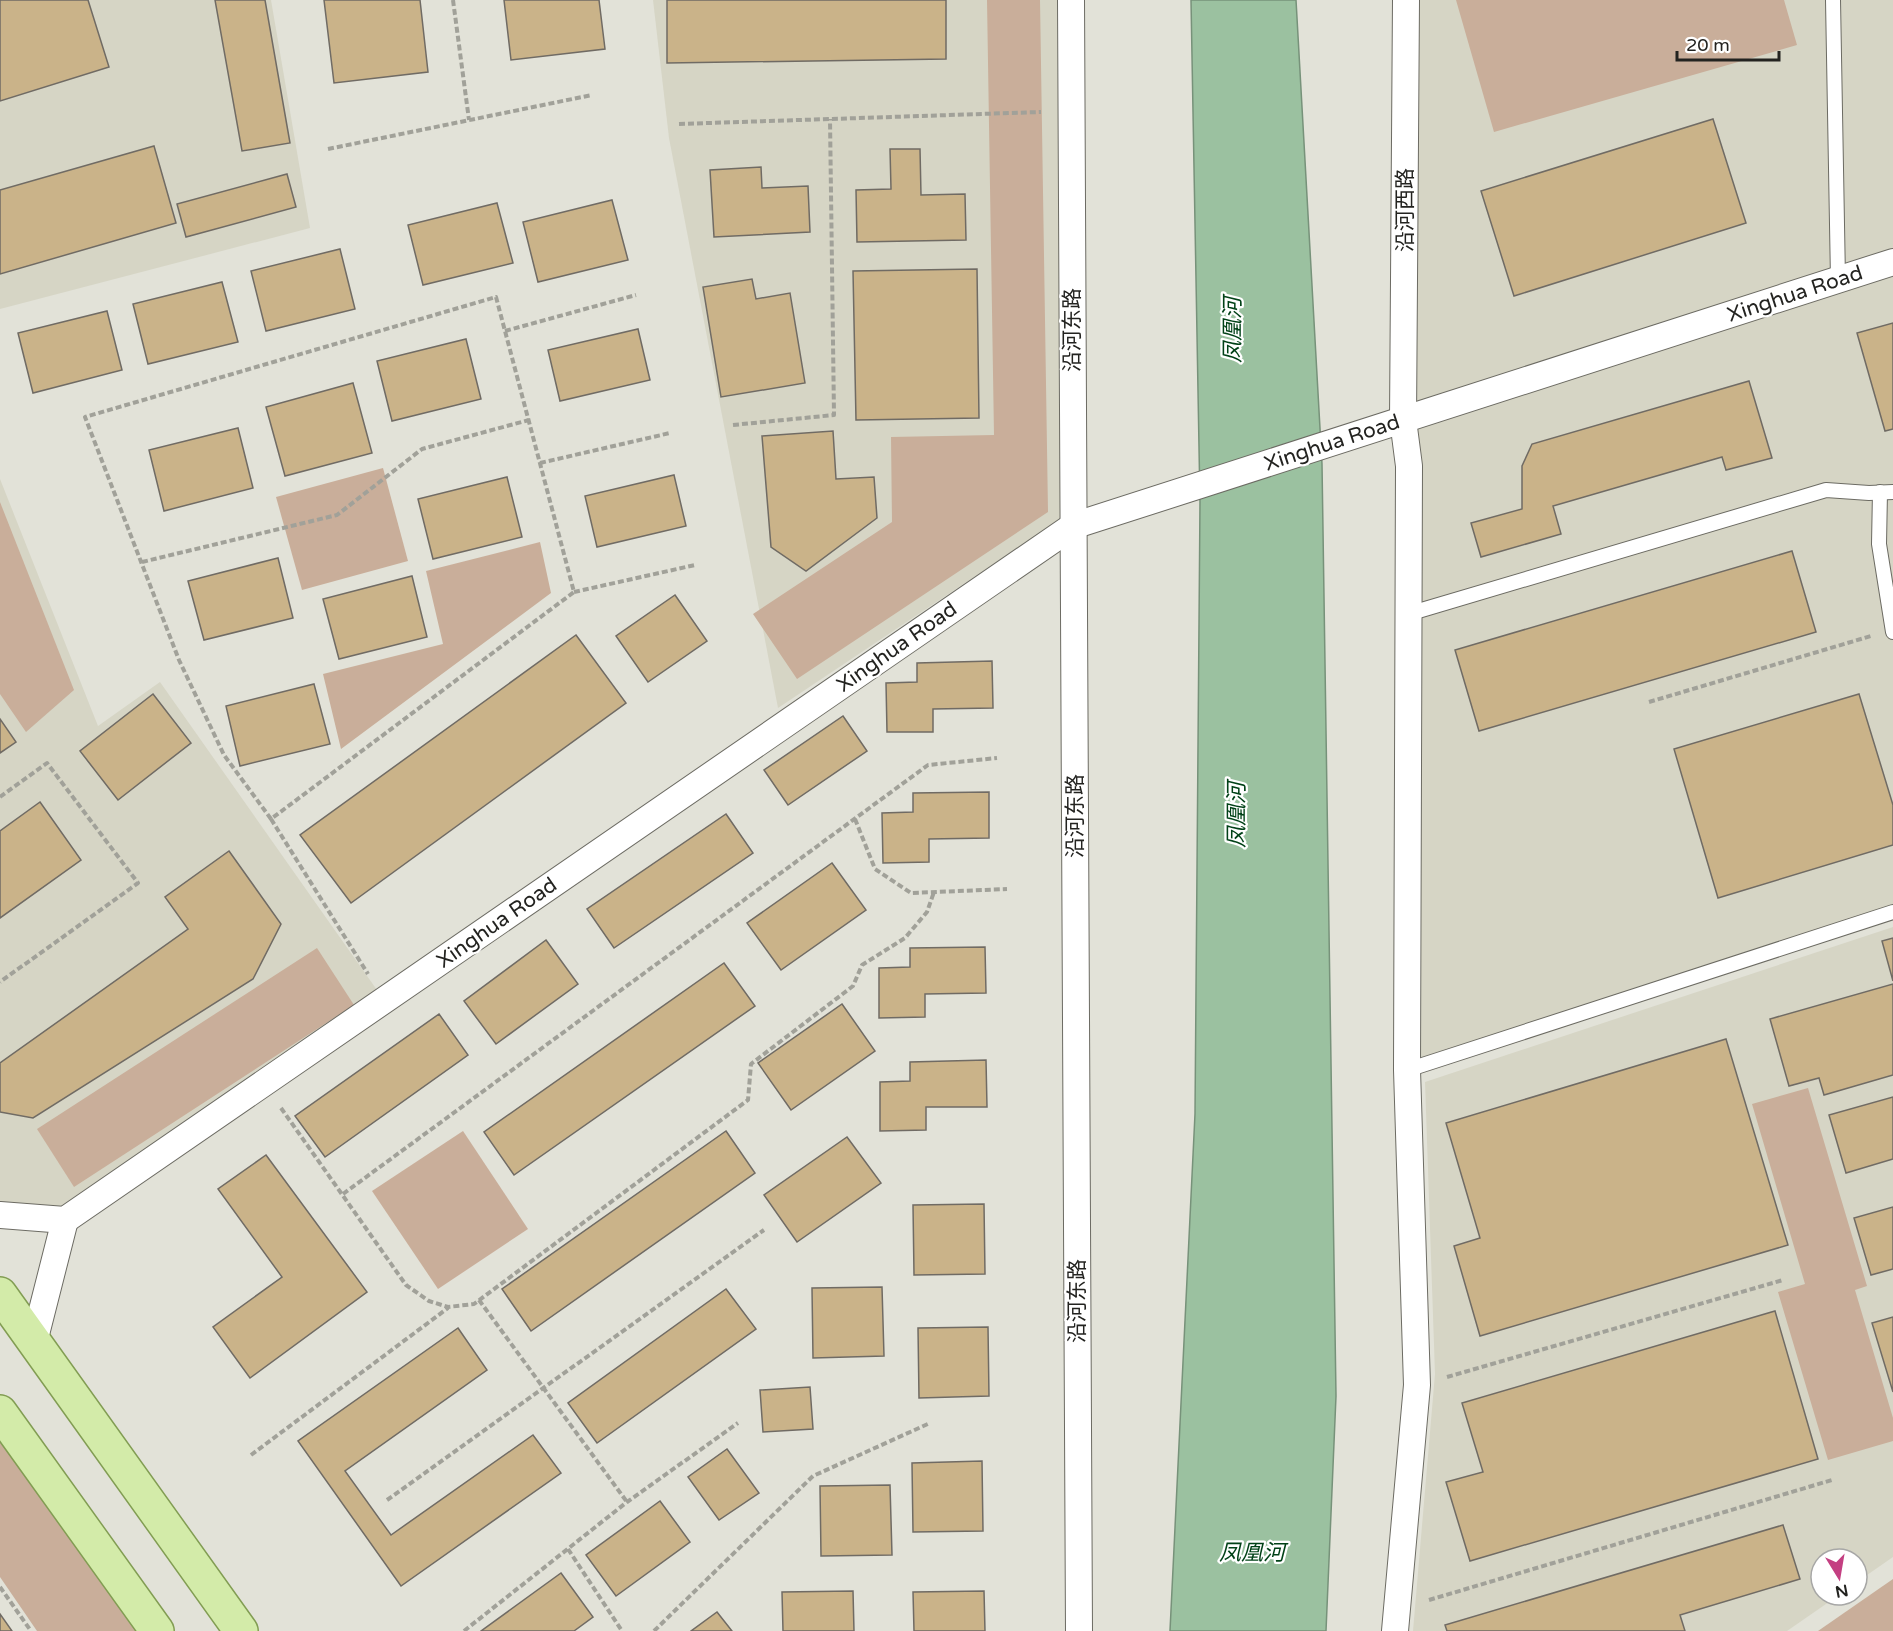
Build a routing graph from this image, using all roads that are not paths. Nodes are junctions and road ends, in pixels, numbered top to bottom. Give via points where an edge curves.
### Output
1 (1071, 0) edge
2 (1406, 0) edge
3 (1833, 0) edge
4 (1893, 262) edge
5 (1838, 280) junction
6 (1403, 420) junction
7 (1887, 492) edge
8 (1073, 526) junction
9 (1408, 615) junction
10 (1893, 631) edge
11 (1893, 912) edge
12 (1407, 1070) junction
13 (0, 1215) edge
14 (65, 1220) junction
15 (0, 1294) edge
16 (34, 1342) junction
17 (0, 1412) edge
18 (1396, 1620) edge
19 (157, 1631) edge
20 (241, 1631) edge
21 (1079, 1631) edge

1 - 8 street, 沿河东路
2 - 6 street, 沿河西路
3 - 5 lane
4 - 5 street, Xinghua Road
5 - 6 street, Xinghua Road
6 - 8 street, Xinghua Road
6 - 9 street, 沿河西路 via 1409,466
7 - 9 lane via 1826,490
7 - 10 lane via 1879,544
8 - 14 street, Xinghua Road
8 - 21 street, 沿河东路
9 - 12 street, 沿河西路
11 - 12 lane
12 - 18 street, 沿河西路 via 1417,1385
13 - 14 street
14 - 16 street
15 - 16 main road
16 - 20 main road
17 - 19 main road

